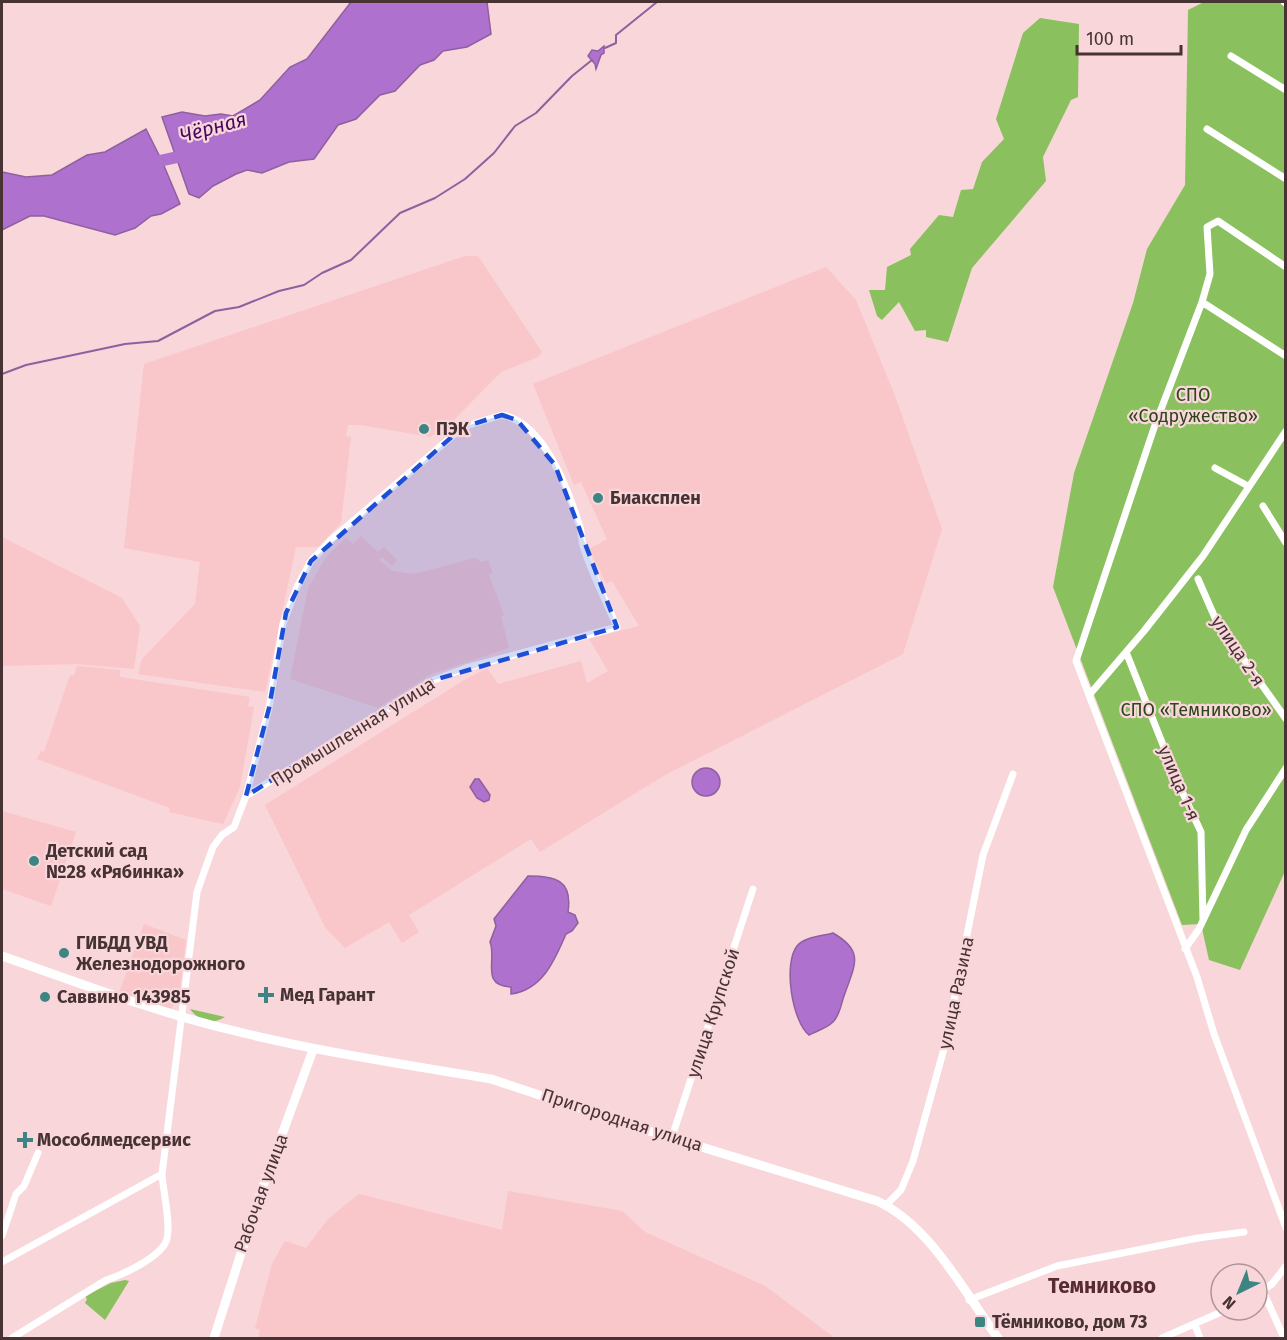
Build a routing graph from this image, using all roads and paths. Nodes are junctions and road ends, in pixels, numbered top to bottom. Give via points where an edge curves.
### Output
1 (1231, 56) dead end
2 (1286, 90) edge
3 (1207, 129) dead end
4 (1286, 179) edge
5 (1286, 267) edge
6 (1202, 302) junction
7 (1286, 356) edge
8 (1286, 431) edge
9 (1215, 468) dead end
10 (1248, 486) junction
11 (1263, 506) dead end
12 (1286, 543) edge
13 (1198, 579) dead end
14 (1126, 652) junction
15 (1090, 694) junction
16 (1286, 719) edge
17 (1286, 768) edge
18 (1013, 774) dead end
19 (246, 796) junction
20 (753, 889) dead end
21 (1203, 920) junction
22 (1185, 949) junction
23 (2, 956) edge
24 (182, 1017) junction
25 (313, 1050) junction
26 (672, 1137) junction
27 (38, 1154) dead end
28 (162, 1174) junction
29 (886, 1205) junction
30 (1286, 1228) edge
31 (1244, 1232) dead end
32 (2, 1236) edge
33 (2, 1262) edge
34 (1286, 1266) edge
35 (1269, 1284) edge
36 (969, 1300) junction
37 (1269, 1310) edge
38 (1209, 1318) edge
39 (1195, 1325) junction
40 (12, 1338) edge
41 (214, 1338) edge
42 (998, 1338) edge
43 (1162, 1338) edge
44 (1200, 1338) edge
45 (1284, 1338) edge

1 - 2 street
3 - 4 street
5 - 6 street via 1218,221 1207,227 1210,274
6 - 7 street
6 - 15 street via 1155,425 1076,661
8 - 10 street
9 - 10 street
10 - 14 street via 1203,556
11 - 12 street
13 - 16 street, улица 2-я via 1216,620
14 - 15 street
14 - 21 street, улица 1-я via 1201,832
15 - 22 street
17 - 21 street via 1246,830
18 - 29 street, улица Разина via 985,847 945,1045 913,1161 901,1190
19 - 19 street, Промышленная улица via 269,708 286,613 311,561 342,529 463,427 502,415 523,424 555,465 580,526 582,545 617,627 434,680
19 - 24 street, Промышленная улица via 234,827 217,841 204,869 193,914
20 - 26 street, улица Крупской
21 - 22 street
22 - 30 street
23 - 24 street, Пригородная улица
24 - 25 street, Пригородная улица
24 - 28 street, Промышленная улица
25 - 26 street, Пригородная улица via 490,1079
25 - 41 street, Рабочая улица via 259,1197
26 - 29 street, Пригородная улица via 824,1182
27 - 32 street via 24,1186 16,1194
28 - 33 street
28 - 40 street, Промышленная улица via 167,1233 162,1248
29 - 36 street, Пригородная улица via 920,1232
31 - 36 street via 1056,1266
34 - 35 street
36 - 42 street, Пригородная улица
37 - 45 street
38 - 39 street
39 - 43 street
39 - 44 street

